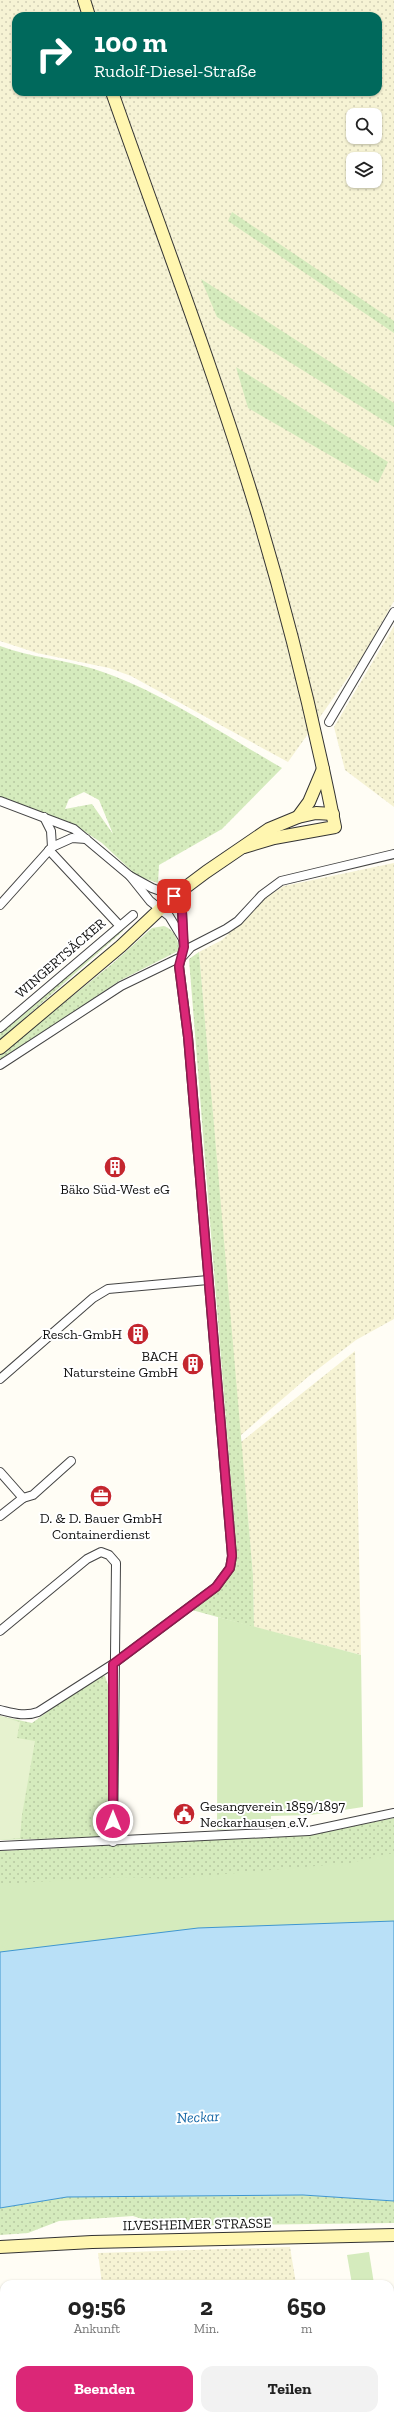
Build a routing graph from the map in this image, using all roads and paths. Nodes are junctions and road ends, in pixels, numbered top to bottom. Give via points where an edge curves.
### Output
1 (84, 0) edge
2 (87, 12) edge
3 (113, 96) edge
4 (394, 612) edge
5 (329, 722) dead end
6 (323, 769) junction
7 (0, 801) edge
8 (333, 814) junction
9 (44, 817) junction
10 (298, 817) junction
11 (86, 839) junction
12 (244, 847) junction
13 (50, 848) junction
14 (394, 854) edge
15 (130, 876) junction
16 (174, 896) junction
17 (0, 905) edge
18 (160, 909) junction
19 (133, 915) dead end
20 (120, 925) junction
21 (183, 939) junction
22 (183, 956) junction
23 (0, 1028) edge
24 (0, 1048) edge
25 (0, 1065) edge
26 (208, 1280) junction
27 (0, 1379) edge
28 (71, 1461) dead end
29 (0, 1472) edge
30 (23, 1498) junction
31 (0, 1516) edge
32 (0, 1630) edge
33 (113, 1664) junction
34 (0, 1710) edge
35 (394, 1813) edge
36 (113, 1842) junction
37 (0, 1846) edge
38 (394, 2236) edge
39 (0, 2247) edge

1 - 2 main road
3 - 6 main road via 200,337 255,505 286,615
4 - 5 street
6 - 8 main road
6 - 10 main road via 309,802
7 - 9 street
8 - 10 main road via 316,813
8 - 12 main road via 335,827 274,838
9 - 11 street via 74,829
9 - 13 street via 51,831
10 - 12 main road via 269,829
11 - 13 street via 72,838
11 - 15 street
12 - 16 main road
13 - 17 street
13 - 20 street, WINGERTSÄCKER
14 - 22 street via 281,881 238,921 191,947
15 - 16 street
15 - 18 street via 150,901
16 - 18 main road
16 - 21 street via 182,911
18 - 21 street via 168,916
18 - 24 main road via 121,946
19 - 20 street, WINGERTSÄCKER
20 - 23 street, WINGERTSÄCKER
21 - 22 street
22 - 25 street via 122,986
22 - 26 street via 179,966 188,1037
26 - 27 street via 108,1289 94,1298
26 - 33 street via 232,1544 230,1568 216,1587
28 - 30 street via 33,1495
29 - 30 street
30 - 31 street
32 - 33 street via 87,1559 101,1552 109,1555 116,1563
33 - 34 street via 38,1712 21,1715
33 - 36 street
35 - 36 street via 308,1830
36 - 37 street
38 - 39 main road, ILVESHEIMER STRASSE via 92,2242

